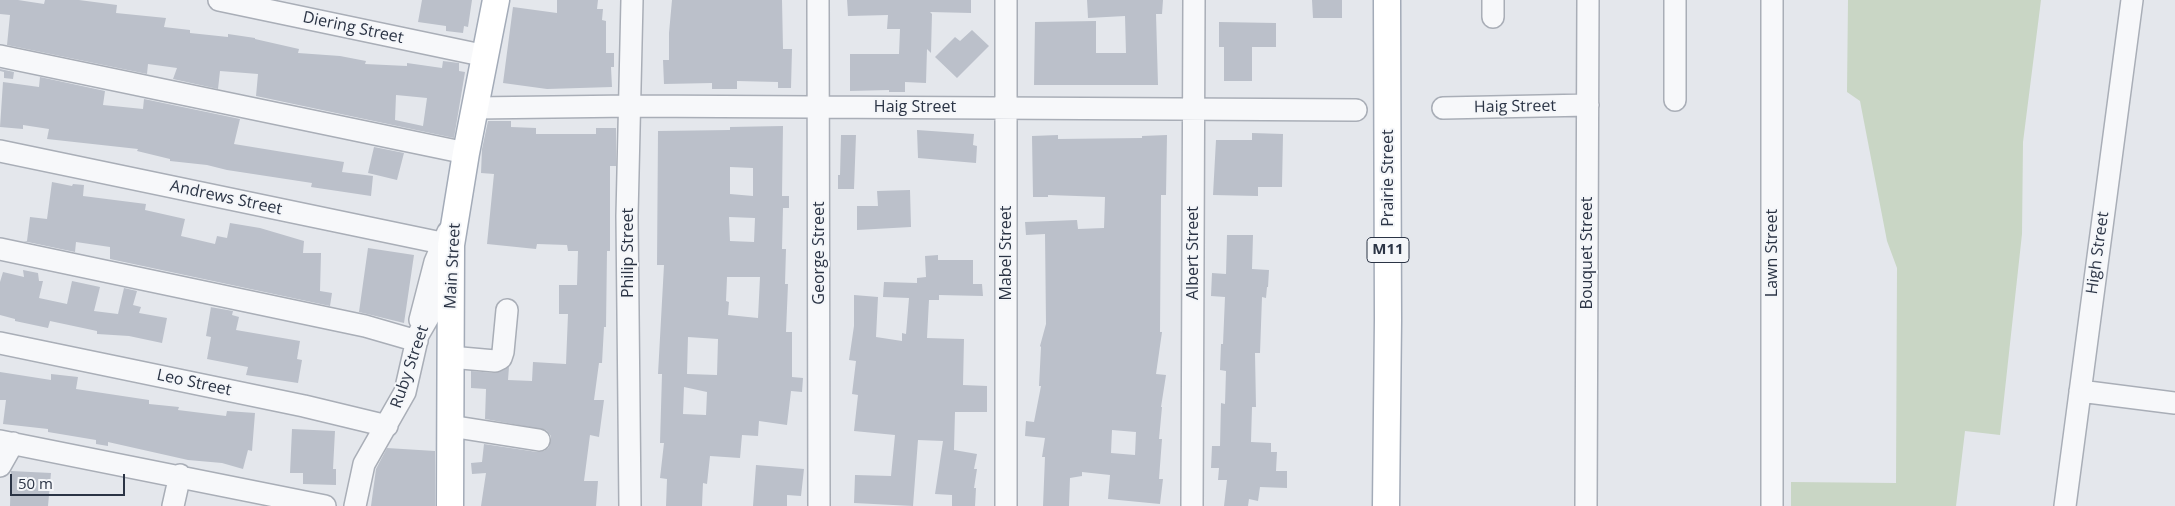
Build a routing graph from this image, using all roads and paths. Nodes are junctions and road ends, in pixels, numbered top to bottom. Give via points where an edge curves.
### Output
1 (219, 0) edge
2 (496, 0) edge
3 (632, 0) edge
4 (818, 0) edge
5 (1006, 0) edge
6 (1194, 0) edge
7 (1387, 0) edge
8 (1401, 0) edge
9 (1588, 0) edge
10 (1675, 0) edge
11 (1772, 0) edge
12 (2132, 0) edge
13 (0, 56) edge
14 (486, 56) junction
15 (1675, 100) dead end
16 (631, 106) junction
17 (1588, 106) junction
18 (819, 107) junction
19 (475, 108) junction
20 (1005, 108) junction
21 (1194, 108) junction
22 (1443, 108) dead end
23 (1356, 110) dead end
24 (0, 151) edge
25 (466, 153) junction
26 (447, 244) junction
27 (0, 249) edge
28 (451, 288) junction
29 (507, 310) dead end
30 (418, 338) junction
31 (0, 343) edge
32 (450, 357) junction
33 (2080, 391) junction
34 (2175, 403) edge
35 (387, 426) junction
36 (450, 426) junction
37 (539, 440) dead end
38 (6, 442) edge
39 (0, 466) edge
40 (180, 476) junction
41 (173, 506) edge
42 (325, 506) edge
43 (354, 506) edge
44 (450, 506) edge
45 (630, 506) edge
46 (819, 506) edge
47 (1006, 506) edge
48 (1192, 506) edge
49 (1386, 506) edge
50 (1400, 506) edge
51 (1586, 506) edge
52 (1772, 506) edge
53 (2065, 506) edge

1 - 14 street, Diering Street
2 - 14 main road, Main Street
3 - 16 street, Philip Street
4 - 18 street, George Street
5 - 20 street, Mabel Street
6 - 21 street, Albert Street
7 - 49 main road, Prairie Street / M11
8 - 50 main road, Prairie Street / M11
9 - 17 street, Bouquet Street
10 - 15 street
11 - 52 street, Lawn Street
12 - 33 street, High Street
13 - 25 street
14 - 19 main road, Main Street
16 - 18 street, Haig Street
16 - 19 street, Haig Street
16 - 45 street, Philip Street via 627,216
17 - 22 street, Haig Street
17 - 51 street, Bouquet Street
18 - 20 street, Haig Street
18 - 46 street, George Street
19 - 25 main road, Main Street
20 - 21 street, Haig Street
20 - 47 street, Mabel Street
21 - 23 street, Haig Street
21 - 48 street, Albert Street
24 - 26 street, Andrews Street
25 - 26 main road, Main Street via 456,216
26 - 28 main road, Main Street
26 - 30 street via 435,262
27 - 30 street
28 - 30 street, Ruby Street via 436,304
28 - 32 main road, Main Street
29 - 32 street via 501,358 495,361
30 - 35 street, Ruby Street via 404,392
31 - 35 street, Leo Street
32 - 36 main road, Main Street
33 - 34 street
33 - 53 street, High Street
35 - 43 street, Ruby Street via 364,464
36 - 37 street
36 - 44 main road, Main Street
38 - 39 street
38 - 40 street
40 - 41 street
40 - 42 street

